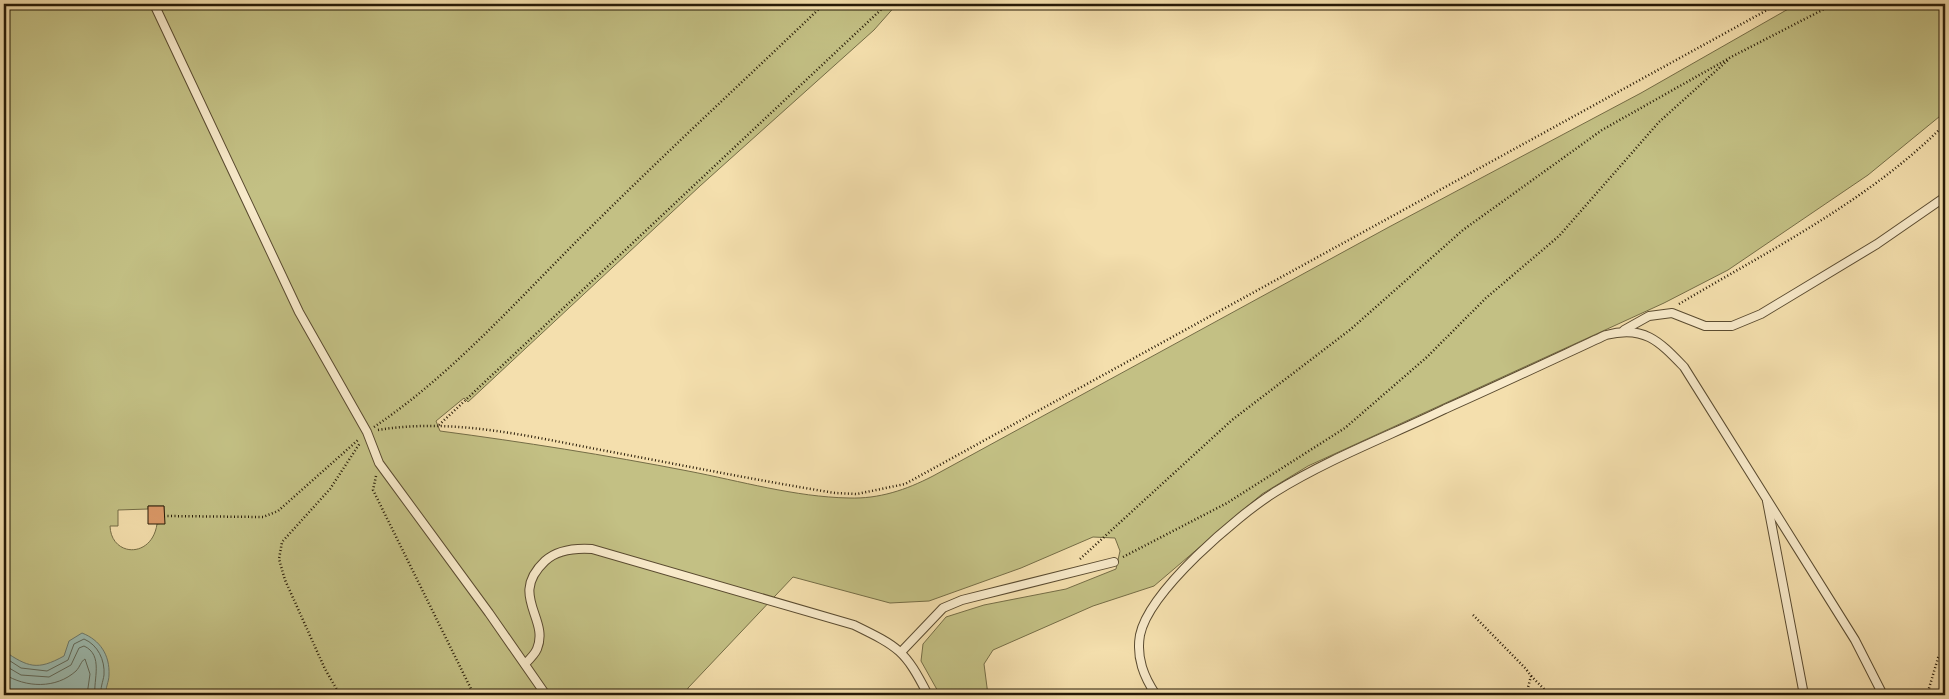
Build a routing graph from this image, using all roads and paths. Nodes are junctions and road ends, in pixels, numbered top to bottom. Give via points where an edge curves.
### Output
1 (154, 4) edge
2 (824, 4) edge
3 (887, 4) edge
4 (1778, 4) edge
5 (1834, 4) edge
6 (1733, 56) junction
7 (1945, 124) edge
8 (1945, 197) edge
9 (1672, 313) junction
10 (1624, 330) junction
11 (439, 425) junction
12 (367, 432) junction
13 (379, 463) junction
14 (1766, 495) junction
15 (164, 516) dead end
16 (1114, 562) joint
17 (1063, 575) junction
18 (1473, 614) dead end
19 (1945, 646) edge
20 (902, 652) junction
21 (526, 664) junction
22 (1531, 676) junction
23 (340, 695) edge
24 (474, 695) edge
25 (546, 695) edge
26 (928, 695) edge
27 (1156, 695) edge
28 (1526, 695) edge
29 (1534, 695) edge
30 (1544, 695) edge
31 (1550, 695) edge
32 (1804, 695) edge
33 (1883, 695) edge
34 (1927, 695) edge

1 - 12 lane via 299,312
2 - 12 path via 441,376
3 - 11 path
4 - 11 path via 905,484 857,494 835,493 540,438
5 - 6 path
6 - 16 path via 1659,122 1559,236 1486,298 1427,357 1345,428 1227,503
6 - 17 path via 1602,130 1463,230 1351,329 1232,420
7 - 9 path via 1890,172 1826,216 1678,304
8 - 9 lane via 1877,244 1761,314 1732,326 1704,326
9 - 10 lane via 1649,316
10 - 14 lane via 1650,337 1684,367
10 - 27 lane via 1606,335 1308,473 1252,507 1179,574 1147,615 1140,636 1139,662
11 - 12 path
12 - 13 lane
12 - 15 path via 278,511 263,518
12 - 23 path via 330,489 282,542 279,558 285,580 325,670
13 - 21 lane
13 - 24 path via 373,490
14 - 32 lane
14 - 33 lane via 1855,640
16 - 17 lane
17 - 20 lane via 962,600 943,608
18 - 22 path
19 - 34 path
20 - 21 lane via 854,625 592,549 579,548 551,556 530,580 529,593 538,630 538,648
20 - 26 lane
21 - 25 lane
22 - 28 path
22 - 31 path
29 - 30 path

